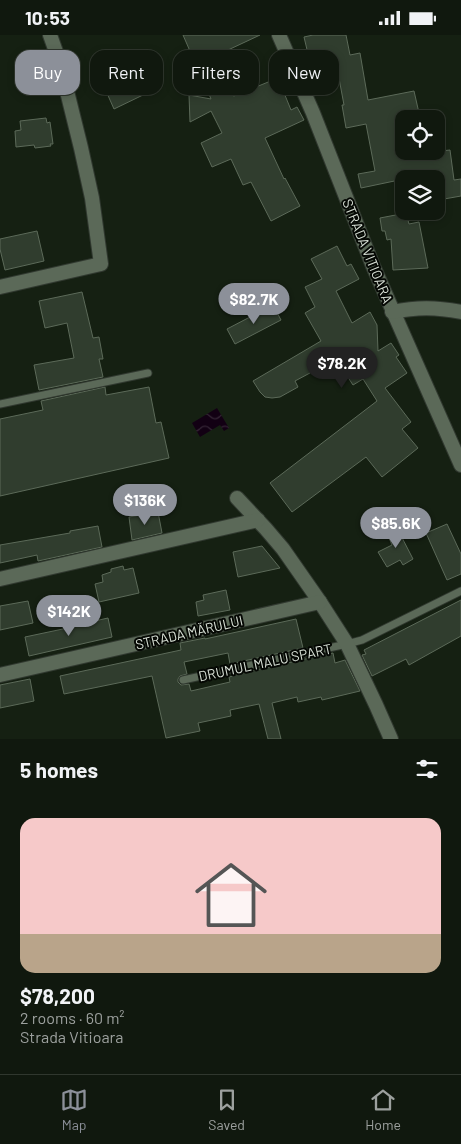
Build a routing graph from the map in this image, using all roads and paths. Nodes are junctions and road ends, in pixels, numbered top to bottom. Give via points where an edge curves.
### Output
1 (50, 35) edge
2 (279, 35) edge
3 (0, 287) edge
4 (461, 311) edge
5 (392, 312) junction
6 (148, 373) dead end
7 (0, 404) edge
8 (461, 465) edge
9 (237, 498) dead end
10 (258, 520) junction
11 (0, 579) edge
12 (461, 591) edge
13 (320, 602) junction
14 (346, 644) junction
15 (0, 675) edge
16 (183, 680) dead end
17 (390, 739) edge

1 - 3 street via 81,148 101,264
2 - 5 street, STRADA VITIOARA
4 - 5 street via 418,307
5 - 8 street, STRADA VITIOARA
6 - 7 lane
9 - 10 street, DRUMUL MALU SPART
10 - 11 street
10 - 13 street, DRUMUL MALU SPART via 293,562
12 - 14 lane, DRUMUL MALU SPART via 376,633
13 - 14 street, DRUMUL MALU SPART
13 - 15 street, STRADA MĂRULUI
14 - 16 lane, DRUMUL MALU SPART
14 - 17 street, DRUMUL MALU SPART

